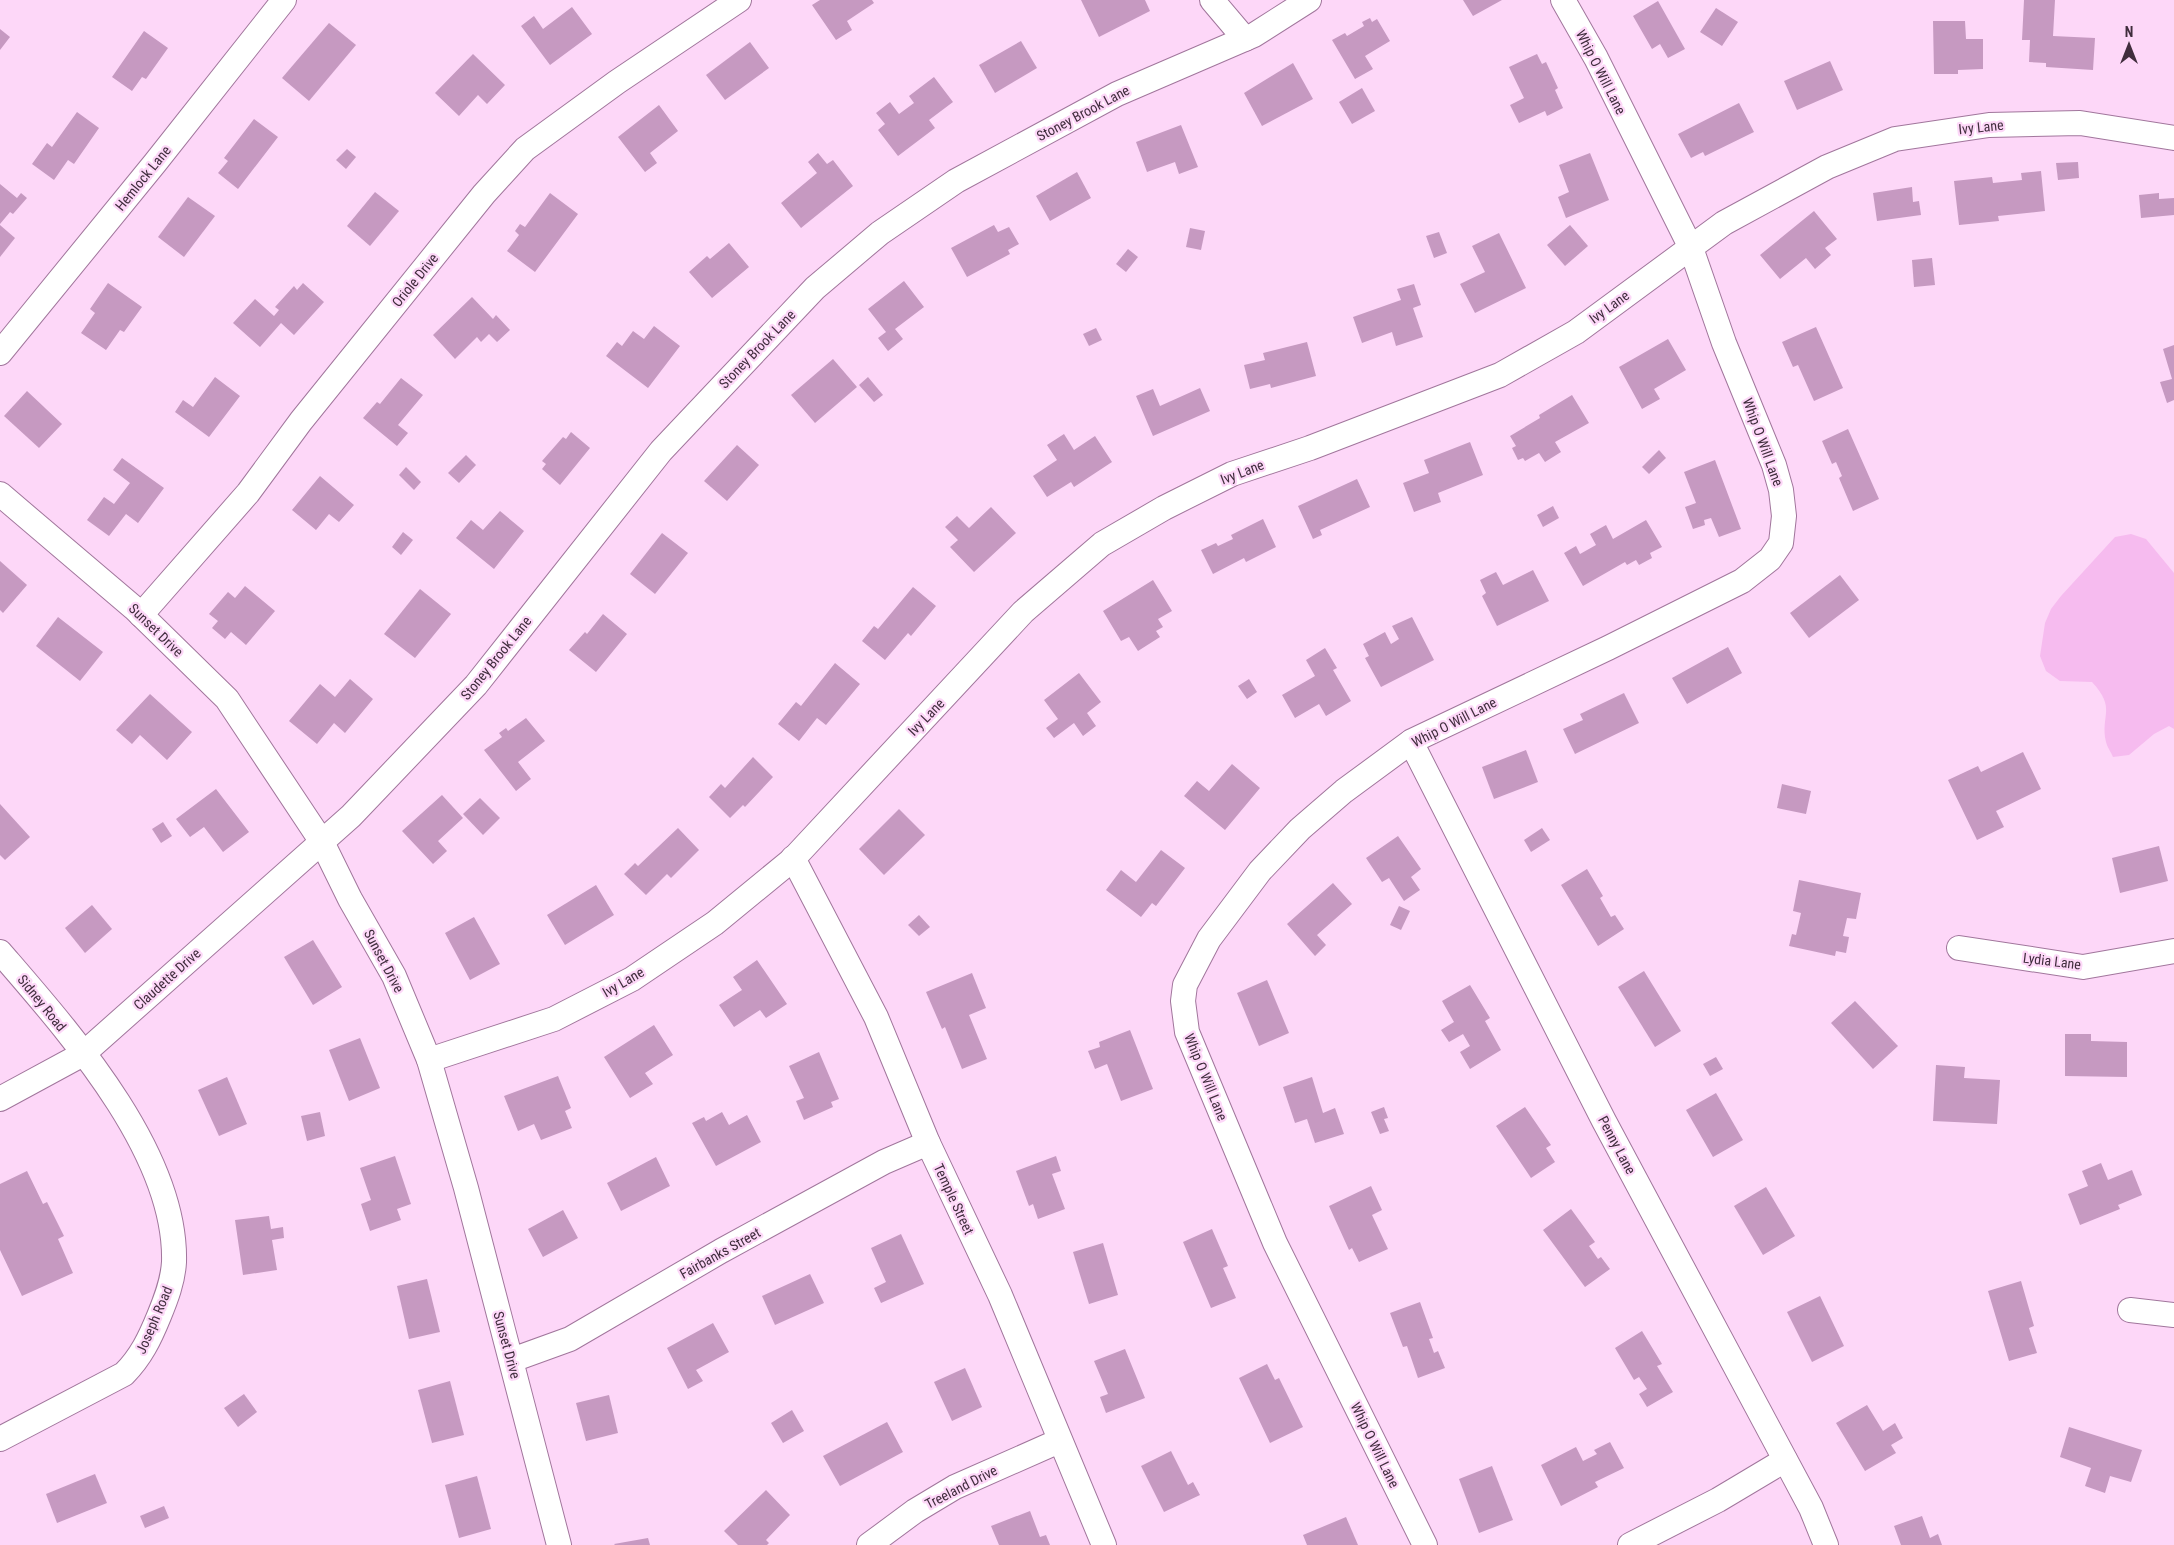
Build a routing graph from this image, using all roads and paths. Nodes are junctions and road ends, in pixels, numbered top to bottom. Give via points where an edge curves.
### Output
1 (284, 0) edge
2 (739, 0) edge
3 (1212, 0) edge
4 (1309, 0) edge
5 (1563, 0) edge
6 (1245, 39) junction
7 (2174, 138) edge
8 (1691, 248) junction
9 (0, 353) edge
10 (0, 494) edge
11 (141, 615) junction
12 (1411, 742) junction
13 (322, 842) junction
14 (793, 858) junction
15 (1959, 948) dead end
16 (2174, 951) edge
17 (0, 952) edge
18 (83, 1054) junction
19 (430, 1060) junction
20 (0, 1099) edge
21 (928, 1143) junction
22 (2130, 1310) dead end
23 (2174, 1315) edge
24 (512, 1360) junction
25 (0, 1439) edge
26 (1059, 1441) junction
27 (1785, 1460) junction
28 (559, 1545) edge
29 (869, 1545) edge
30 (1104, 1545) edge
31 (1425, 1545) edge
32 (1630, 1545) edge
33 (1826, 1545) edge

1 - 9 street, Hemlock Lane
2 - 11 street, Oriole Drive via 616,82 525,148 484,194 301,421 248,492
3 - 6 street
4 - 6 street, Stoney Brook Lane
5 - 8 street, Whip O Will Lane via 1596,58
6 - 13 street, Stoney Brook Lane via 1117,94 956,181 880,233 816,288 661,451 476,685
7 - 8 street, Ivy Lane via 2080,124 1989,125 1894,139 1827,167 1724,223
8 - 12 street, Whip O Will Lane via 1724,343 1774,465 1784,516 1781,543 1770,559 1742,581
8 - 14 street, Ivy Lane via 1576,332 1500,375 1310,448 1232,474 1102,544 1023,612
10 - 11 street, Sunset Drive
11 - 13 street, Sunset Drive via 227,700
12 - 27 street, Penny Lane via 1604,1121
12 - 31 street, Whip O Will Lane via 1344,791 1300,829 1260,871 1210,939 1185,985 1183,1002 1187,1032 1275,1243
13 - 18 street, Claudette Drive
13 - 19 street, Sunset Drive via 350,900 394,976
14 - 19 street, Ivy Lane via 715,923 632,979 554,1019
14 - 21 street, Temple Street via 876,1017
15 - 16 street, Lydia Lane via 2083,966
17 - 18 street, Sidney Road
18 - 20 street, Claudette Drive
18 - 25 street, Joseph Road via 129,1119 160,1181 173,1236 174,1263 169,1292 149,1340 137,1361 124,1374
19 - 24 street, Sunset Drive
21 - 24 street, Fairbanks Street via 875,1167 721,1251 570,1339
21 - 26 street, Temple Street via 1000,1295
22 - 23 street
24 - 28 street, Sunset Drive
26 - 29 street, Treeland Drive via 955,1487
26 - 30 street, Temple Street
27 - 32 street via 1718,1500
27 - 33 street, Penny Lane via 1811,1508

